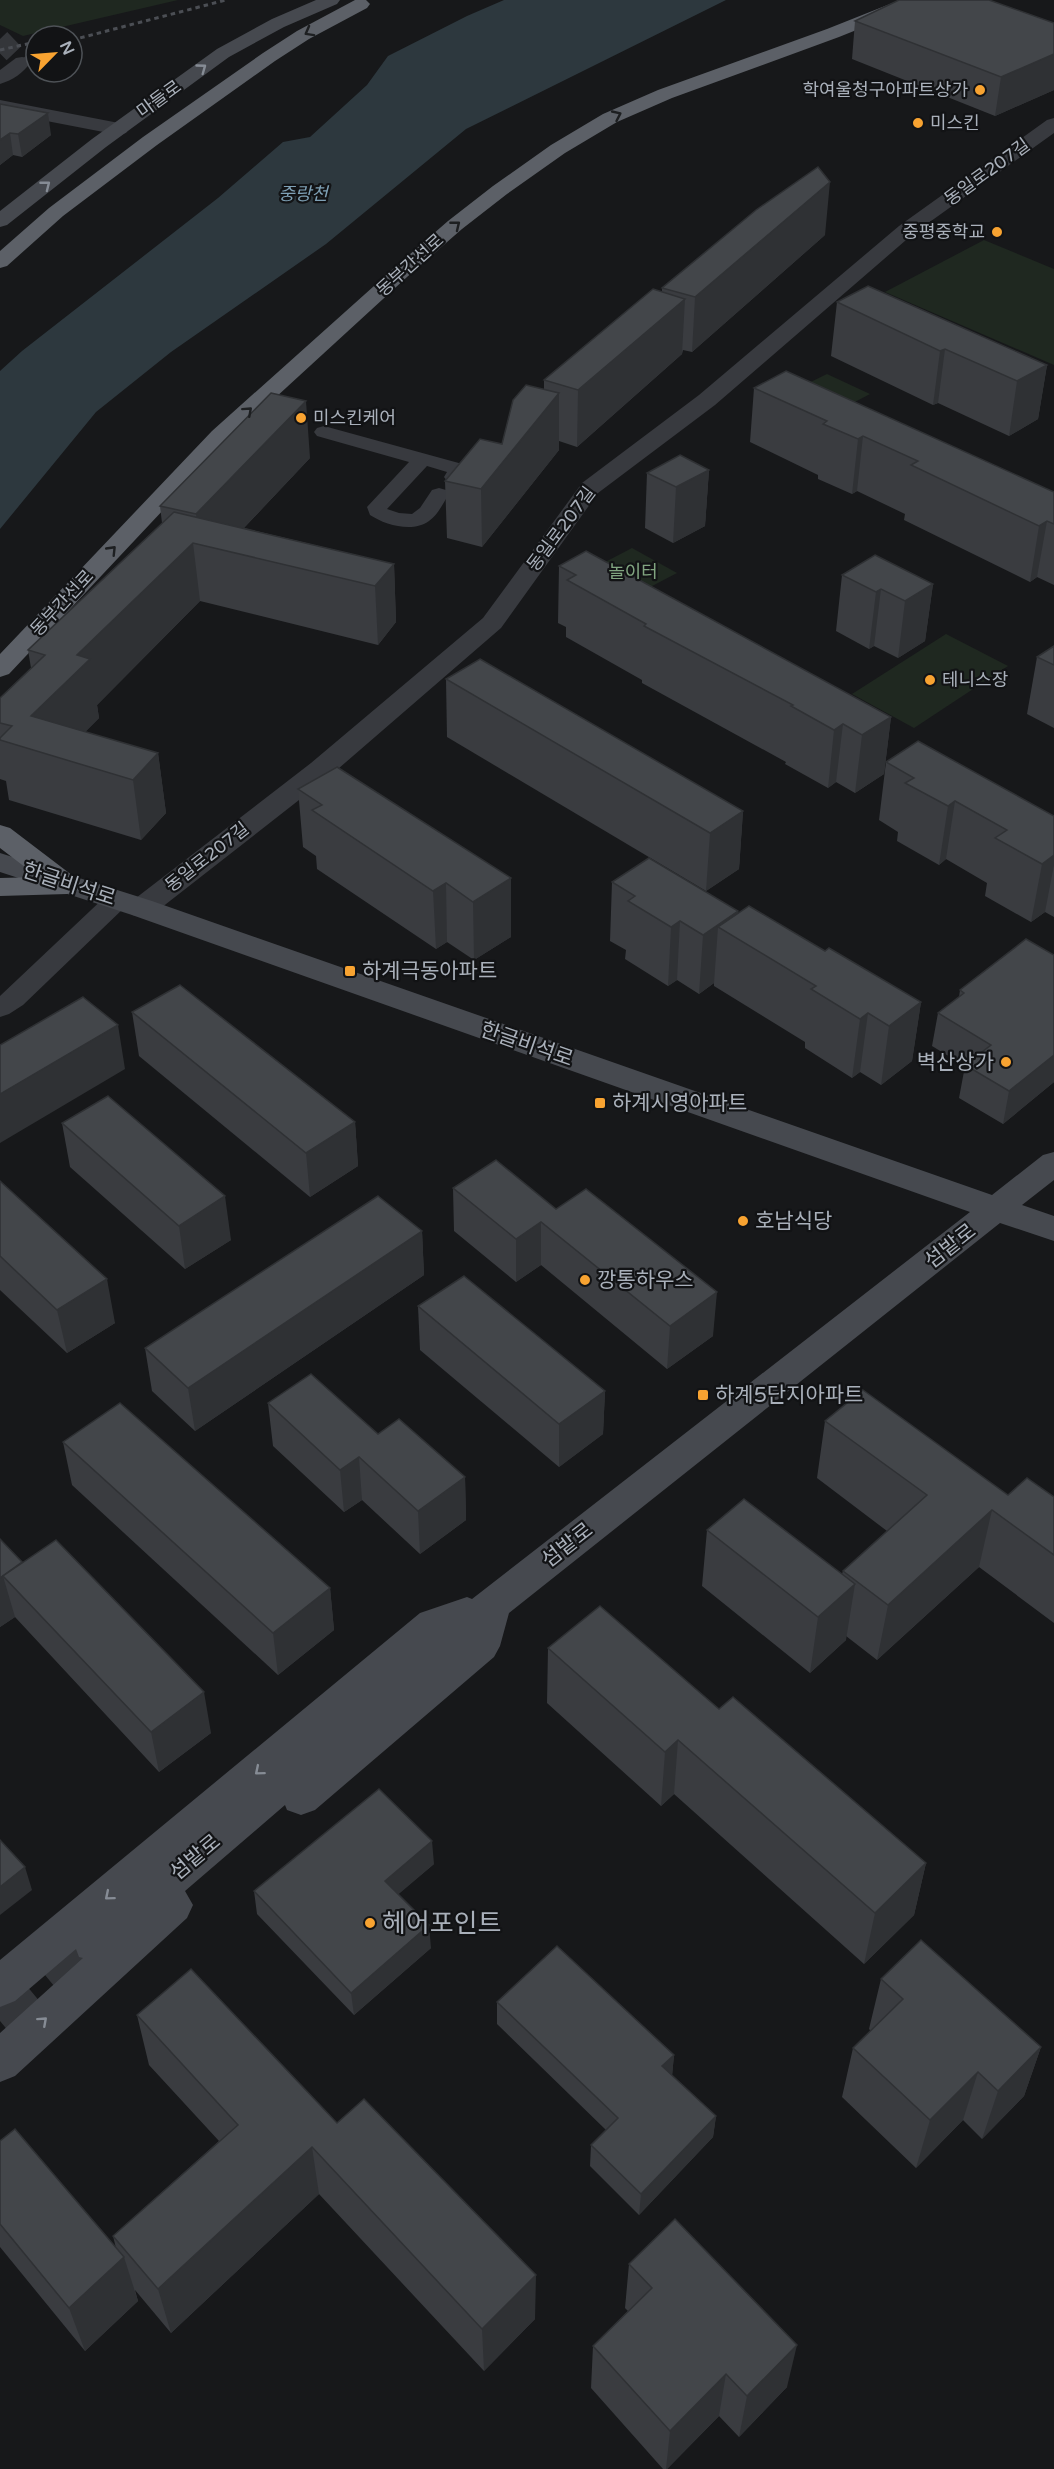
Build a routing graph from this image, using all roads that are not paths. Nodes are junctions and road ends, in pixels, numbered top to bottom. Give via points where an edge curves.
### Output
1 (297, 0) edge
2 (331, 0) edge
3 (915, 0) edge
4 (361, 4) dead end
5 (22, 62) dead end
6 (0, 78) edge
7 (0, 106) edge
8 (1054, 124) edge
9 (110, 127) junction
10 (1029, 141) junction
11 (1054, 151) edge
12 (0, 198) edge
13 (0, 221) edge
14 (0, 262) edge
15 (324, 432) dead end
16 (220, 436) junction
17 (423, 459) junction
18 (454, 477) edge
19 (439, 494) dead end
20 (97, 600) edge
21 (0, 669) edge
22 (0, 834) edge
23 (0, 862) edge
24 (68, 885) junction
25 (0, 887) edge
26 (129, 904) junction
27 (0, 1008) edge
28 (1054, 1163) edge
29 (996, 1210) junction
30 (1054, 1229) edge
31 (492, 1605) junction
32 (94, 1943) tunnel mouth
33 (0, 1988) edge
34 (0, 2061) edge

1 - 9 main road, 마들로 via 229,31
9 -> 2 main road, 마들로 via 223,52 278,22
16 -> 3 highway, 동부간선로 via 455,225 558,149 610,118 665,94
4 -> 14 highway via 286,46 150,141 56,212
5 - 6 street
7 - 9 street
8 - 10 street, 동일로207길
9 - 12 main road, 마들로
13 -> 9 main road, 마들로
10 - 11 street
10 - 26 street, 동일로207길 via 906,230 707,400 590,488 492,623 321,769
15 - 17 street
16 - 20 highway via 191,485
21 -> 16 highway, 동부간선로
17 - 18 street via 459,469
17 - 19 street via 376,512 417,520
22 - 24 highway
23 - 24 main road, 한글비석로
24 - 25 highway
24 - 26 main road, 한글비석로
26 - 27 street
26 - 29 main road, 한글비석로
28 - 29 main road, 섬밭로
29 - 30 main road, 한글비석로
29 - 31 main road, 섬밭로
31 - 32 main road, 섬밭로
31 -> 33 main road via 434,1624
34 -> 31 main road via 177,1900 481,1646

